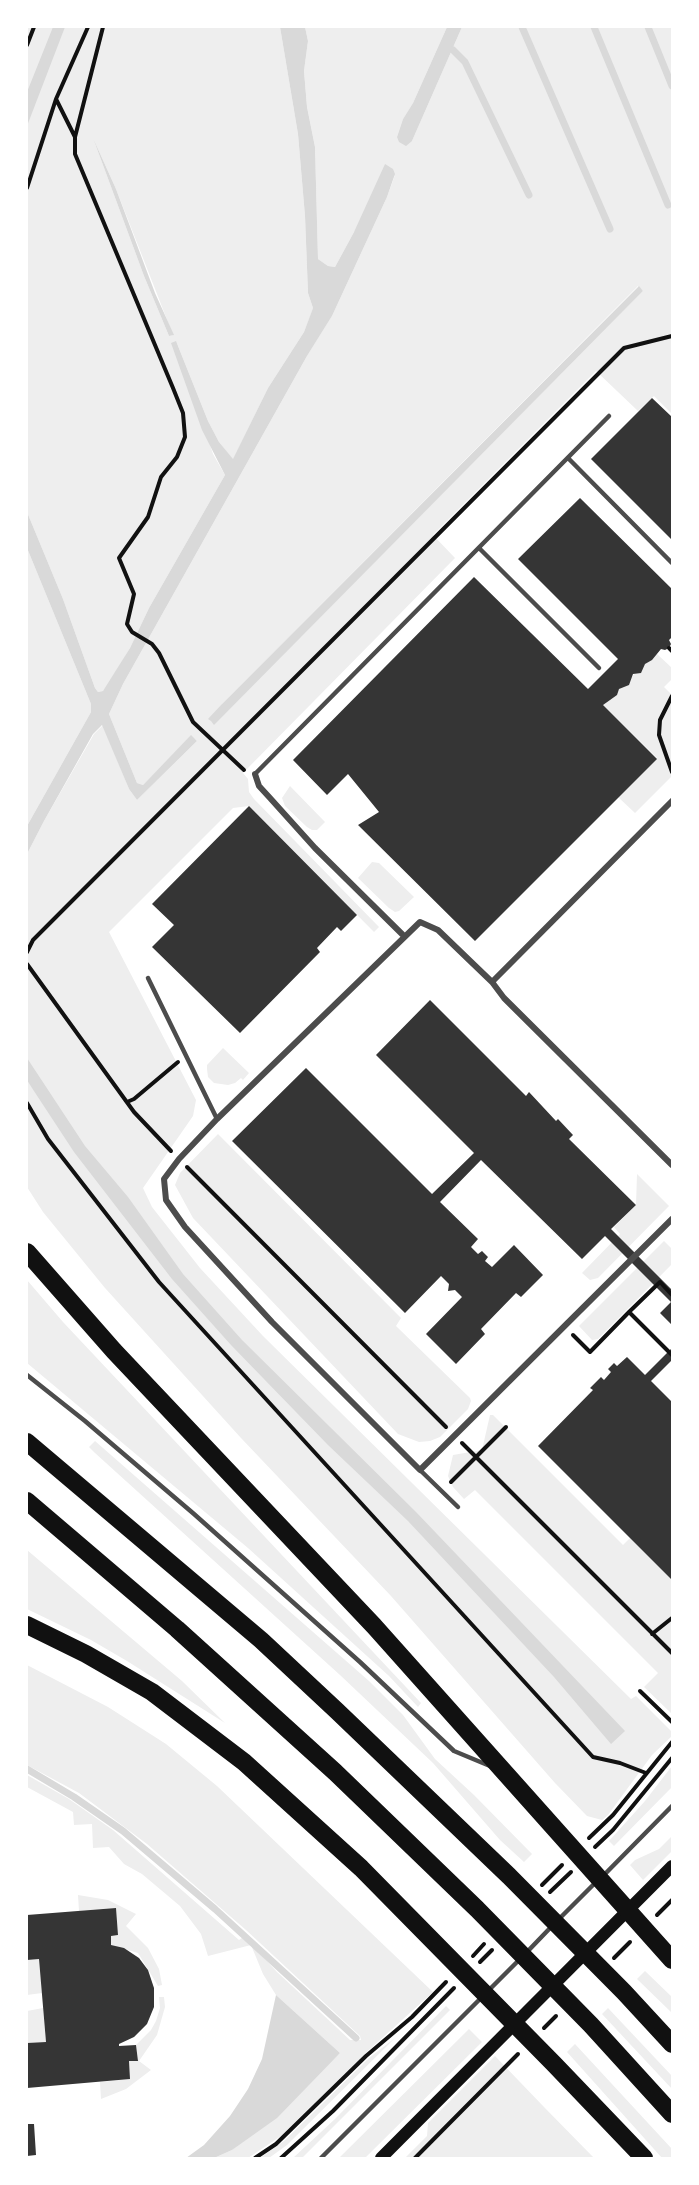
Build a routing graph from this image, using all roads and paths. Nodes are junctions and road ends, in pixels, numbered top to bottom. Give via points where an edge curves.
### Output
1 (34, 27) edge
2 (88, 27) edge
3 (103, 27) edge
4 (27, 45) edge
5 (56, 99) junction
6 (75, 137) junction
7 (27, 188) edge
8 (672, 336) edge
9 (609, 416) dead end
10 (568, 458) junction
11 (479, 548) junction
12 (672, 563) edge
13 (599, 668) dead end
14 (672, 696) edge
15 (223, 751) junction
16 (672, 772) edge
17 (255, 774) junction
18 (672, 801) edge
19 (404, 936) junction
20 (27, 952) edge
21 (27, 964) edge
22 (148, 978) dead end
23 (492, 982) junction
24 (186, 1055) junction
25 (27, 1102) edge
26 (126, 1102) junction
27 (217, 1119) junction
28 (179, 1159) junction
29 (672, 1165) edge
30 (672, 1219) edge
31 (27, 1252) edge
32 (672, 1295) edge
33 (629, 1312) junction
34 (565, 1327) junction
35 (672, 1354) edge
36 (27, 1375) edge
37 (506, 1427) dead end
38 (455, 1436) junction
39 (27, 1442) edge
40 (476, 1457) junction
41 (420, 1470) junction
42 (451, 1482) dead end
43 (27, 1501) edge
44 (458, 1507) dead end
45 (672, 1618) edge
46 (27, 1625) edge
47 (652, 1634) junction
48 (672, 1653) edge
49 (640, 1691) dead end
50 (672, 1722) edge
51 (672, 1758) edge
52 (506, 1772) junction
53 (646, 1773) dead end
54 (672, 1806) edge
55 (588, 1854) dead end
56 (672, 1866) edge
57 (572, 1870) dead end
58 (548, 1895) dead end
59 (499, 1944) dead end
60 (668, 1956) edge
61 (474, 1968) dead end
62 (458, 1984) dead end
63 (672, 2044) edge
64 (672, 2114) edge
65 (281, 2158) edge
66 (321, 2158) edge
67 (381, 2158) edge
68 (644, 2158) edge

1 - 4 path
2 - 5 path
3 - 6 path
5 - 6 path
5 - 7 path
6 - 15 path via 75,154 183,413 185,437 177,457 161,477 148,518 119,558 134,594 127,624 132,632 152,644 193,723
8 - 15 path via 624,348
9 - 10 lane
10 - 11 lane
10 - 12 lane
11 - 13 lane
11 - 17 lane
14 - 16 path via 660,720 659,735
15 - 17 path via 248,773
15 - 20 path via 33,940
17 - 19 street via 259,786 315,848
18 - 23 street
19 - 23 street via 420,922 438,930
19 - 27 street
21 - 26 path
22 - 24 lane
23 - 29 street
24 - 26 path
24 - 27 lane
25 - 53 path via 48,1139 159,1282 593,1757
26 - 28 path
27 - 28 street
28 - 38 path
28 - 41 street via 164,1179 166,1200 185,1227 272,1322
30 - 34 street
31 - 52 highway via 114,1351
32 - 33 path via 660,1282
33 - 34 path via 590,1352
33 - 35 path
34 - 38 street
36 - 52 lane via 194,1514 454,1751
37 - 40 path
38 - 40 path
38 - 41 street
39 - 63 highway via 261,1640 509,1876
40 - 42 path
40 - 47 path
41 - 44 lane
43 - 64 highway via 327,1764 477,1909
45 - 47 path
46 - 68 highway via 152,1692 244,1762 439,1946
47 - 48 path
49 - 50 path
51 - 55 path via 613,1830
52 - 60 highway
54 - 66 lane
56 - 67 main road
57 - 58 path
59 - 61 path
62 - 65 path

